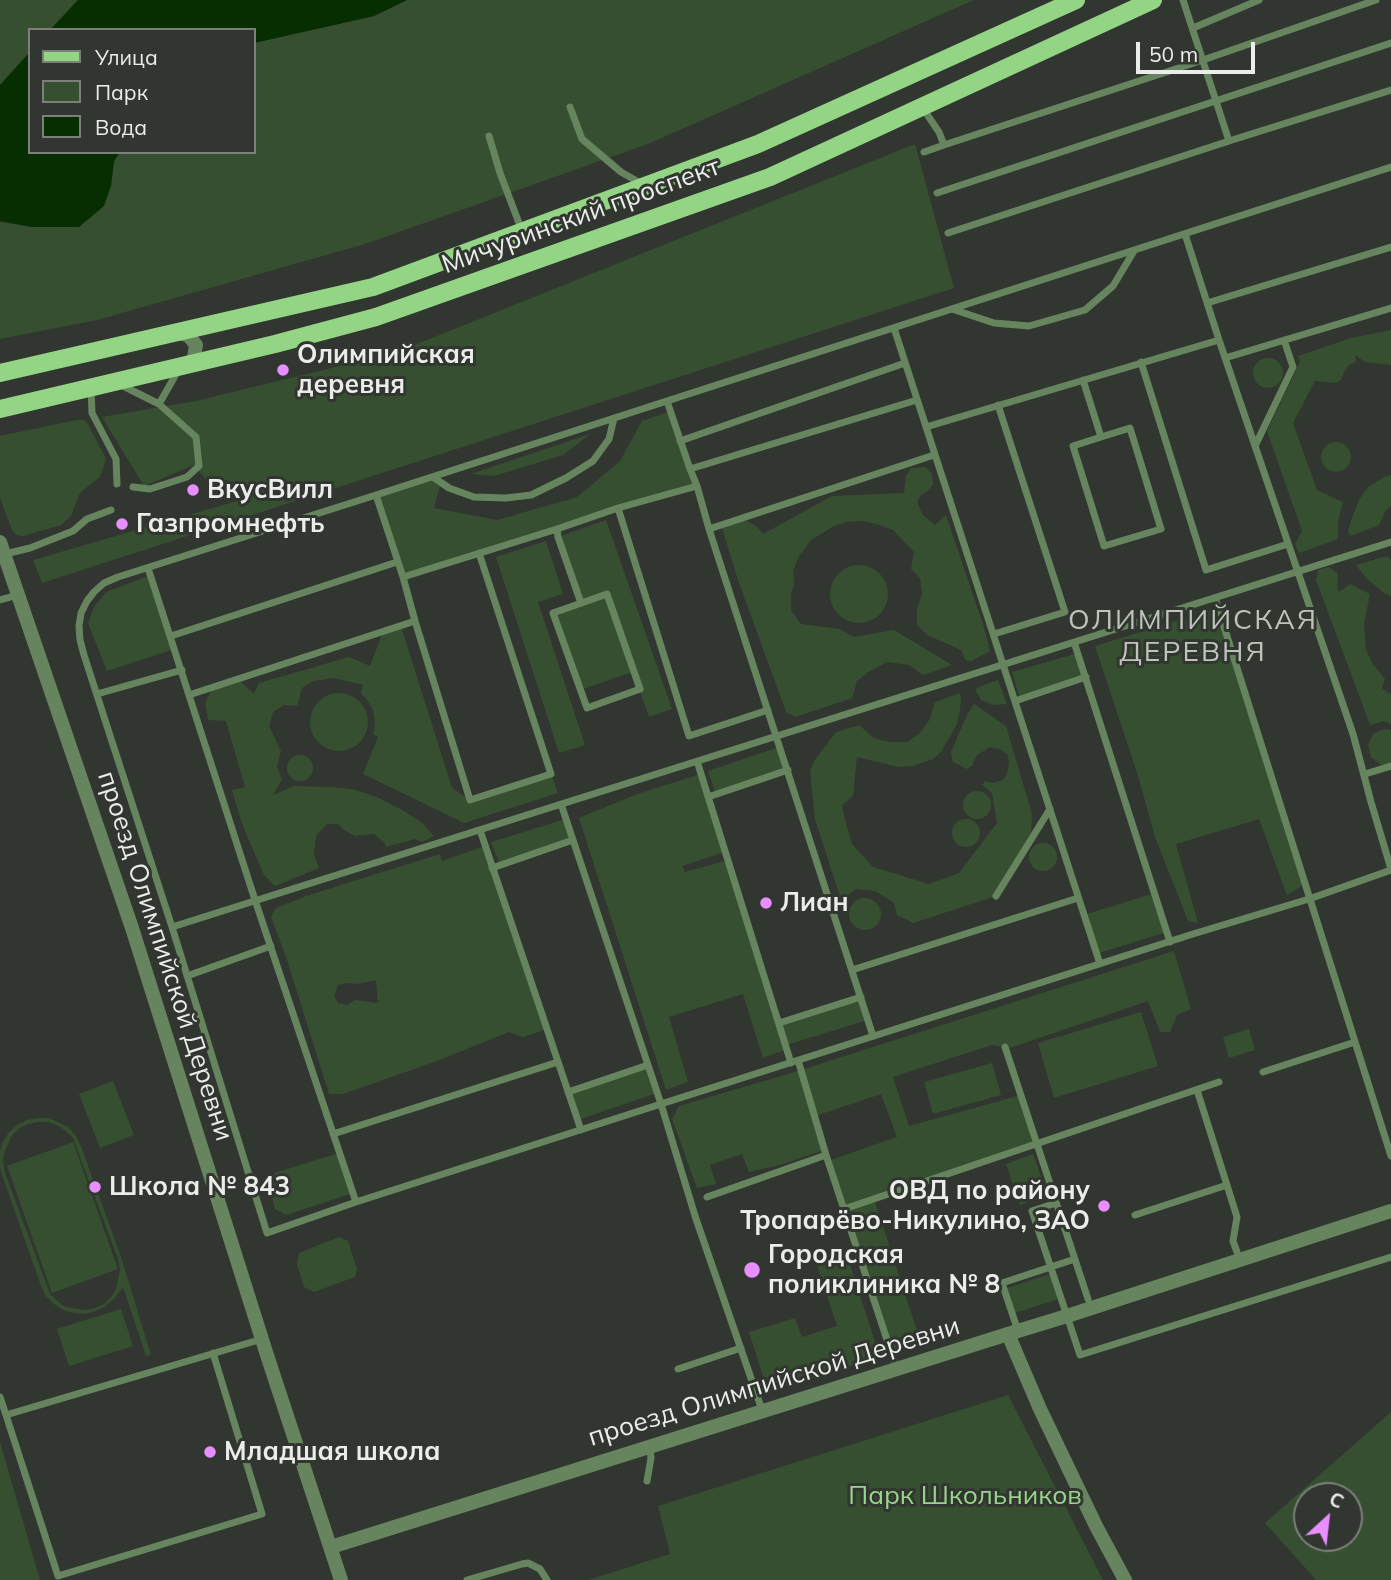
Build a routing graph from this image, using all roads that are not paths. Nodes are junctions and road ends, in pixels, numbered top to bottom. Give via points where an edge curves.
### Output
1 (1076, 0) edge
2 (1153, 0) edge
3 (1183, 0) edge
4 (1259, 0) edge
5 (1376, 0) edge
6 (1193, 28) junction
7 (1391, 43) edge
8 (1203, 60) junction
9 (1391, 90) edge
10 (1217, 100) junction
11 (570, 107) dead end
12 (922, 107) junction
13 (489, 136) dead end
14 (1229, 141) junction
15 (944, 145) junction
16 (924, 152) dead end
17 (1391, 167) edge
18 (645, 186) junction
19 (937, 193) dead end
20 (522, 232) junction
21 (948, 233) dead end
22 (1185, 234) junction
23 (1391, 247) edge
24 (1134, 250) junction
25 (1207, 303) junction
26 (1391, 308) edge
27 (951, 309) junction
28 (894, 328) junction
29 (176, 333) junction
30 (1219, 340) junction
31 (1284, 340) junction
32 (1225, 358) junction
33 (1141, 362) junction
34 (905, 363) junction
35 (182, 366) junction
36 (0, 373) edge
37 (1083, 380) junction
38 (114, 382) junction
39 (91, 387) junction
40 (917, 400) junction
41 (667, 401) junction
42 (159, 404) junction
43 (999, 405) junction
44 (0, 409) edge
45 (614, 418) junction
46 (926, 427) junction
47 (1101, 437) junction
48 (680, 441) junction
49 (1255, 446) junction
50 (934, 455) junction
51 (690, 469) junction
52 (433, 477) junction
53 (117, 484) dead end
54 (697, 486) junction
55 (133, 487) dead end
56 (376, 495) junction
57 (618, 508) junction
58 (111, 510) dead end
59 (709, 528) junction
60 (557, 529) junction
61 (1391, 542) edge
62 (1289, 544) junction
63 (2, 548) edge
64 (479, 553) junction
65 (397, 562) junction
66 (148, 568) junction
67 (1298, 572) junction
68 (403, 577) junction
69 (18, 594) junction
70 (1215, 598) junction
71 (0, 600) edge
72 (581, 603) junction
73 (415, 621) junction
74 (994, 634) junction
75 (171, 636) junction
76 (1074, 642) junction
77 (1004, 664) junction
78 (181, 670) junction
79 (1086, 677) junction
80 (97, 694) junction
81 (189, 695) junction
82 (1015, 701) junction
83 (768, 710) junction
84 (776, 736) junction
85 (697, 761) junction
86 (1391, 766) edge
87 (788, 770) junction
88 (1365, 775) junction
89 (708, 797) junction
90 (561, 804) junction
91 (1050, 809) junction
92 (480, 830) junction
93 (573, 840) junction
94 (492, 868) junction
95 (1391, 869) edge
96 (996, 897) dead end
97 (1078, 898) junction
98 (1309, 899) junction
99 (256, 900) junction
100 (172, 927) junction
101 (1170, 942) junction
102 (271, 946) junction
103 (1100, 964) junction
104 (852, 970) junction
105 (187, 976) junction
106 (861, 997) junction
107 (779, 1023) junction
108 (873, 1036) junction
109 (1355, 1042) junction
110 (1005, 1047) dead end
111 (795, 1061) junction
112 (558, 1062) junction
113 (648, 1065) junction
114 (1263, 1072) dead end
115 (1219, 1082) dead end
116 (1197, 1090) junction
117 (568, 1092) junction
118 (661, 1104) junction
119 (581, 1130) junction
120 (332, 1134) junction
121 (1037, 1144) junction
122 (826, 1155) junction
123 (1391, 1156) edge
124 (1227, 1185) junction
125 (707, 1197) dead end
126 (356, 1202) junction
127 (1056, 1203) junction
128 (844, 1209) junction
129 (1391, 1212) edge
130 (1135, 1215) dead end
131 (1237, 1252) dead end
132 (1391, 1257) edge
133 (1075, 1259) junction
134 (1051, 1267) junction
135 (1088, 1299) dead end
136 (1068, 1317) junction
137 (1013, 1333) junction
138 (262, 1339) junction
139 (741, 1349) junction
140 (213, 1353) junction
141 (894, 1361) dead end
142 (678, 1369) dead end
143 (0, 1397) edge
144 (762, 1410) junction
145 (6, 1415) junction
146 (650, 1446) junction
147 (647, 1480) dead end
148 (331, 1547) junction
149 (341, 1580) edge
150 (467, 1580) edge
151 (547, 1580) edge
152 (1125, 1580) edge

1 - 18 main road, Мичуринский проспект via 758,144
2 - 12 main road, Мичуринский проспект
3 - 6 lane
4 - 6 lane
5 - 8 lane
6 - 8 lane
7 - 10 lane
8 - 10 lane
8 - 15 lane
9 - 14 lane
10 - 14 lane
10 - 19 lane
11 - 18 lane via 582,139
12 - 15 lane
12 - 35 main road, Мичуринский проспект via 770,177 390,313
13 - 20 lane
14 - 21 lane
15 - 16 lane
17 - 22 lane
18 - 20 main road, Мичуринский проспект
20 - 29 main road, Мичуринский проспект via 373,287
22 - 24 lane
22 - 25 lane
23 - 25 lane
24 - 27 lane
24 - 27 lane via 1114,286 1085,310 1029,326 994,323
25 - 30 lane
26 - 31 lane
27 - 28 lane
28 - 34 lane
28 - 41 lane
29 - 35 street via 188,335 196,345 194,358
29 - 36 main road, Мичуринский проспект
30 - 32 lane
30 - 33 lane
31 - 32 lane
31 - 49 lane via 1293,367
32 - 49 lane
33 - 37 lane
33 - 62 lane via 1206,570
34 - 40 lane
34 - 48 lane
35 - 38 main road, Мичуринский проспект
35 - 42 lane
37 - 43 lane
37 - 47 lane
38 - 39 main road, Мичуринский проспект
38 - 42 lane
39 - 44 main road, Мичуринский проспект
39 - 53 lane via 92,413 116,459
40 - 46 lane
40 - 51 lane
41 - 45 lane
41 - 48 lane
42 - 55 lane via 196,437 199,466 187,477 150,489
43 - 46 lane
43 - 74 lane via 1065,612
45 - 52 lane
45 - 52 lane via 609,439 593,461 531,495 474,497
46 - 50 lane
47 - 47 lane via 1073,446 1104,546 1161,529 1130,428
48 - 51 lane
49 - 62 lane
50 - 59 lane
50 - 74 lane
51 - 54 lane
52 - 56 lane
54 - 57 lane
54 - 59 lane
56 - 65 lane
56 - 66 lane
57 - 60 lane
57 - 83 lane via 689,736
58 - 63 lane via 30,548
59 - 83 lane
60 - 64 lane
60 - 72 lane
61 - 67 lane
62 - 67 lane
63 - 69 street, проезд Олимпийской Деревни
64 - 68 lane
64 - 73 lane via 551,774 470,800
65 - 68 lane
65 - 75 lane
66 - 75 lane
66 - 80 lane via 104,583 81,613 80,640
67 - 70 lane
67 - 88 lane
68 - 73 lane
69 - 71 lane
69 - 138 street, проезд Олимпийской Деревни via 132,928
70 - 76 lane
70 - 98 lane
72 - 72 lane via 607,594 640,689 587,708 554,613
73 - 81 lane
74 - 77 lane
75 - 78 lane
76 - 77 lane
76 - 79 lane
77 - 82 lane
77 - 84 lane
78 - 80 lane
78 - 81 lane
79 - 82 lane
79 - 101 lane
80 - 100 lane
81 - 99 lane
82 - 91 lane
83 - 84 lane
84 - 85 lane
84 - 87 lane
85 - 89 lane
85 - 90 lane
86 - 88 lane
87 - 89 lane
87 - 104 lane
88 - 95 lane
89 - 107 lane
90 - 92 lane
90 - 93 lane
91 - 96 lane
91 - 97 lane
92 - 94 lane
92 - 99 lane
93 - 94 lane
93 - 113 lane
94 - 112 lane
95 - 98 lane
97 - 103 lane
97 - 104 lane
98 - 101 lane
98 - 109 lane
99 - 100 lane
99 - 102 lane
100 - 105 lane
101 - 103 lane
102 - 105 lane
102 - 120 lane
103 - 108 lane
104 - 106 lane
105 - 126 lane via 267,1233
106 - 107 lane
106 - 108 lane
107 - 111 lane
108 - 111 lane
109 - 114 lane
109 - 123 lane
110 - 121 lane
111 - 118 lane
111 - 122 lane
112 - 117 lane
112 - 120 lane
113 - 117 lane
113 - 118 lane
115 - 116 lane
116 - 121 lane
116 - 124 lane
117 - 119 lane
118 - 119 lane
118 - 139 lane
119 - 126 lane
120 - 126 lane
121 - 127 lane
121 - 128 lane
122 - 125 lane
122 - 128 lane
124 - 130 lane
124 - 131 lane via 1237,1217 1233,1241
127 - 133 lane
127 - 134 lane via 1032,1211
128 - 141 lane
129 - 136 street, проезд Олимпийской Деревни
132 - 136 lane via 1080,1355
133 - 134 lane
133 - 135 lane
134 - 136 lane
134 - 137 lane via 1002,1283
136 - 137 street, проезд Олимпийской Деревни
137 - 144 street, проезд Олимпийской Деревни
137 - 152 street via 1040,1409
138 - 140 lane
138 - 148 street, проезд Олимпийской Деревни
139 - 142 lane
139 - 144 lane
140 - 145 lane
140 - 145 lane via 262,1514 58,1576
143 - 145 lane
144 - 146 street, проезд Олимпийской Деревни
146 - 147 lane
146 - 148 street, проезд Олимпийской Деревни
148 - 149 street, проезд Олимпийской Деревни
150 - 151 lane via 528,1563 540,1569

